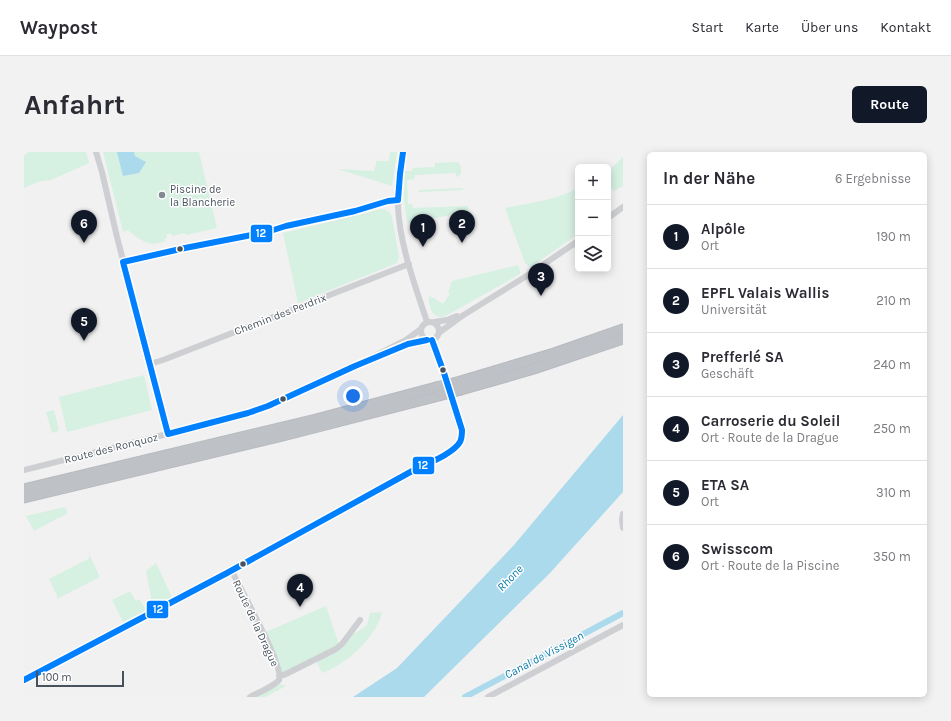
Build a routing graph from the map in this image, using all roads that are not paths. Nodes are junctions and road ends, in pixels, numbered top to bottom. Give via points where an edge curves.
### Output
1 (96, 152) edge
2 (403, 152) edge
3 (398, 200) junction
4 (623, 207) edge
5 (611, 216) edge
6 (575, 243) edge
7 (124, 262) junction
8 (409, 264) junction
9 (476, 307) junction
10 (430, 322) junction
11 (421, 329) junction
12 (623, 329) edge
13 (440, 332) junction
14 (623, 339) edge
15 (429, 340) junction
16 (150, 364) junction
17 (355, 366) junction
18 (459, 386) junction
19 (438, 392) junction
20 (168, 434) junction
21 (24, 470) edge
22 (24, 489) edge
23 (24, 498) edge
24 (623, 514) edge
25 (623, 528) edge
26 (232, 571) junction
27 (360, 620) dead end
28 (623, 625) edge
29 (279, 676) junction
30 (24, 680) edge
31 (250, 697) edge
32 (488, 697) edge

1 - 7 street
2 - 3 street
3 - 7 street via 267,232
3 - 8 street via 401,230
4 - 5 street
6 - 9 street
7 - 16 street
8 - 10 street
8 - 16 street, Chemin des Perdrix
9 - 10 street via 440,322
9 - 13 street
10 - 11 street via 423,324
10 - 13 street via 438,325
11 - 15 street via 422,335
11 - 17 street, Route des Ronquoz via 406,340
12 - 18 highway
13 - 15 street via 437,338
14 - 18 highway via 554,362
15 - 17 street, Route des Ronquoz via 408,344
15 - 26 street, Route de la Drague via 444,373 462,430 460,442 456,447
16 - 20 street
17 - 20 street, Route des Ronquoz via 268,406
18 - 19 highway, bridge
19 - 22 highway
19 - 23 highway via 283,436
20 - 21 street, Route des Ronquoz
24 - 25 street
26 - 29 street, Route de la Drague via 262,629
26 - 30 street, Route de la Drague
27 - 29 street via 336,649
28 - 32 street
29 - 31 street via 274,685

